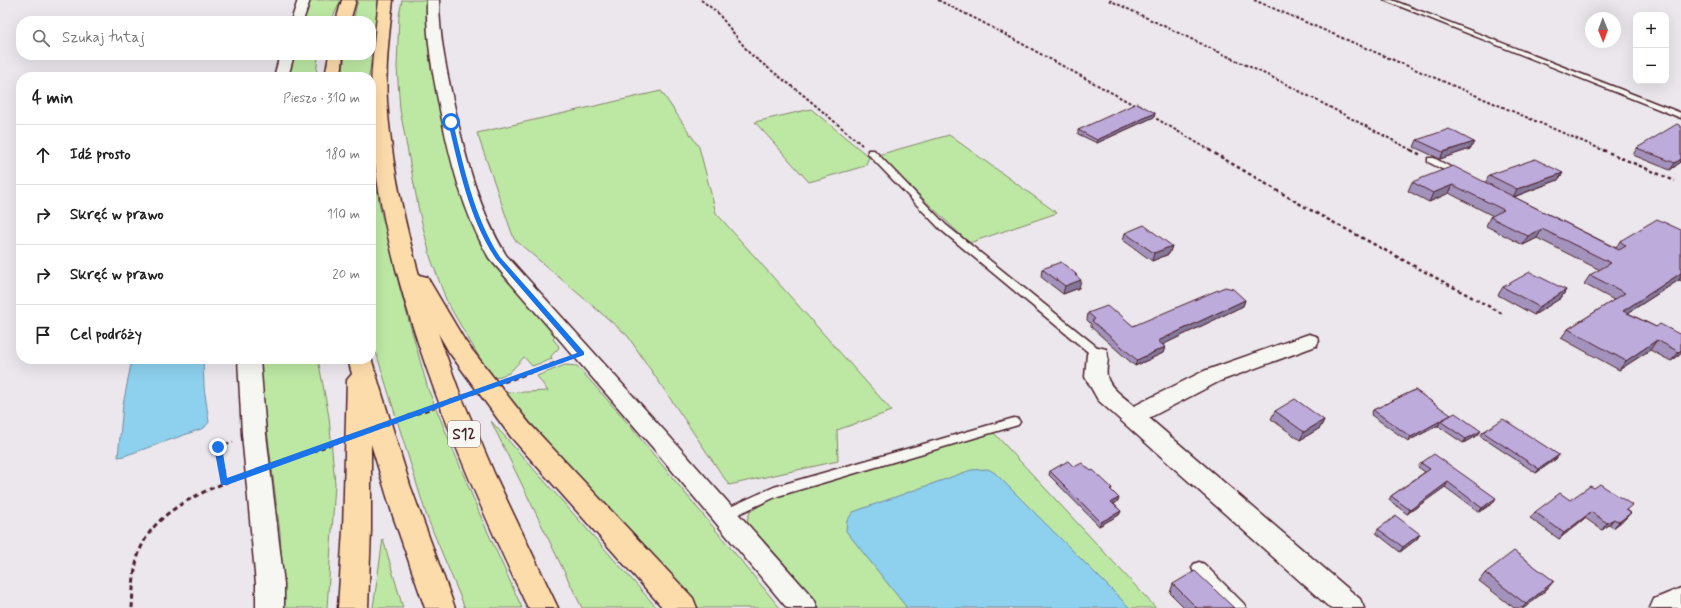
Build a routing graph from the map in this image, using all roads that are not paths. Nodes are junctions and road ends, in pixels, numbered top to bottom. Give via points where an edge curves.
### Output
1 (304, 0) edge
2 (349, 0) edge
3 (386, 0) edge
4 (433, 0) edge
5 (1387, 0) edge
6 (299, 16) edge
7 (344, 16) edge
8 (286, 60) edge
9 (335, 60) edge
10 (282, 72) edge
11 (334, 72) edge
12 (1681, 116) edge
13 (870, 152) road end
14 (1431, 160) road end
15 (1466, 178) edge
16 (402, 252) junction
17 (1309, 341) dead end
18 (1098, 354) joint
19 (249, 364) edge
20 (360, 364) edge
21 (361, 364) edge
22 (1132, 417) junction
23 (1014, 422) dead end
24 (723, 516) junction
25 (1199, 568) dead end
26 (1681, 600) edge
27 (270, 608) edge
28 (353, 608) edge
29 (440, 608) edge
30 (543, 608) edge
31 (682, 608) edge
32 (804, 608) edge
33 (1239, 608) edge
34 (1350, 608) edge
35 (1664, 608) edge

1 - 6 street
2 - 7 highway
3 - 16 highway, S12 via 380,41 378,99 384,161
4 - 24 street via 434,44 449,114 464,176 490,246
5 - 12 lane
8 - 10 street
9 - 11 highway
13 - 18 lane via 943,227
14 - 15 lane
16 - 30 highway, S12 via 430,345 480,477
16 - 31 highway via 457,346 520,430
17 - 22 street via 1212,376
18 - 22 street via 1096,377 1106,394
19 - 27 street via 270,584
20 - 28 highway
21 - 29 highway via 400,497
22 - 34 street
23 - 24 lane via 774,492
24 - 32 street
25 - 33 lane
26 - 35 street

